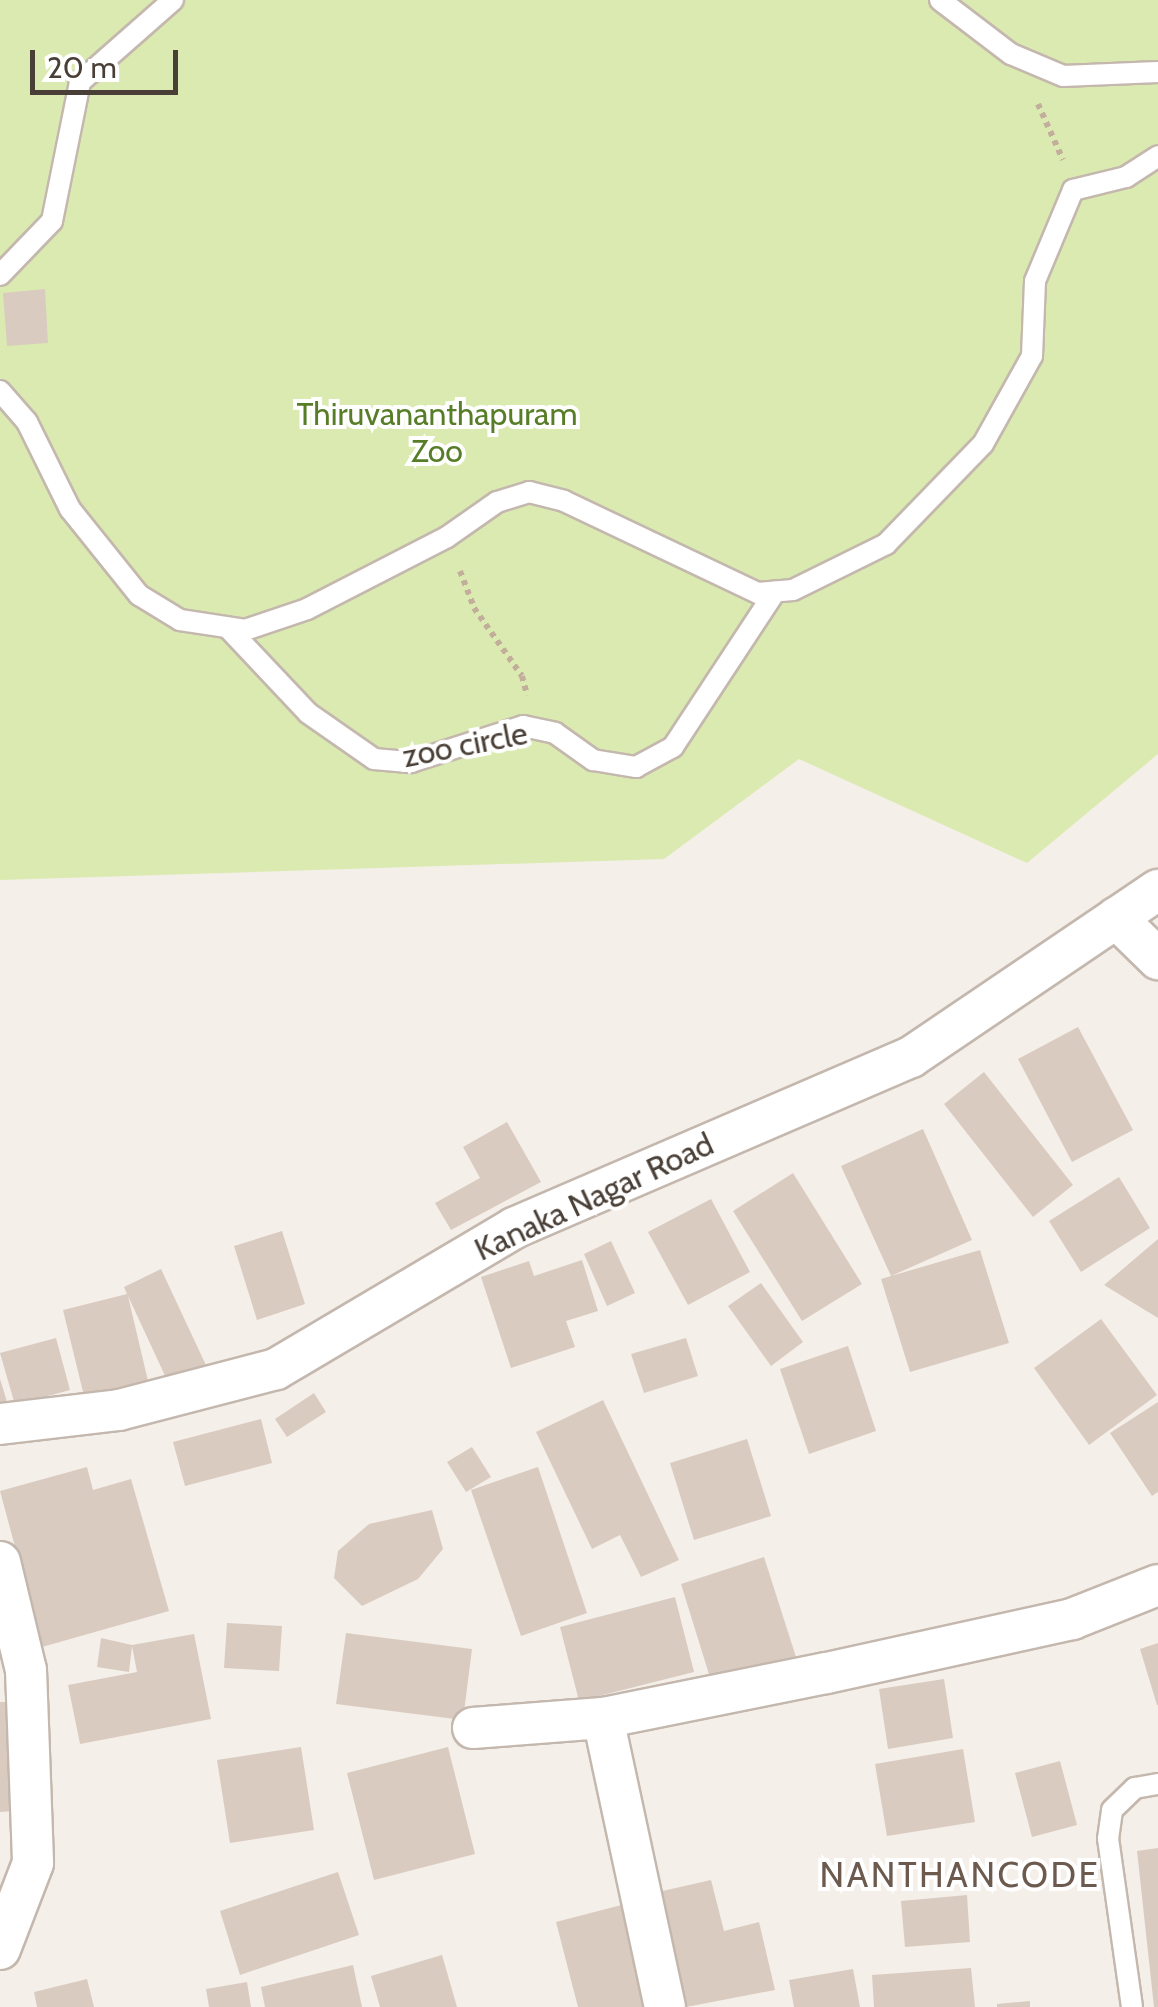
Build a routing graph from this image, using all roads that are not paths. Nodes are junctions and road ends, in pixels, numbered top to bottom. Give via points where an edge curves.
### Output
1 (172, 0) edge
2 (940, 0) edge
3 (1158, 72) edge
4 (1158, 156) edge
5 (0, 276) edge
6 (0, 392) edge
7 (774, 592) junction
8 (228, 628) junction
9 (1158, 890) edge
10 (1116, 918) junction
11 (1158, 959) edge
12 (0, 1424) edge
13 (0, 1562) edge
14 (1158, 1585) edge
15 (603, 1718) junction
16 (474, 1728) dead end
17 (1158, 1784) edge
18 (0, 1949) edge
19 (665, 2007) edge
20 (1132, 2007) edge

1 - 5 lane via 80,82 52,222
2 - 3 lane via 1010,54 1063,76
4 - 7 lane via 1126,177 1074,190 1036,281 1032,356 984,444 886,544 793,590
6 - 8 lane via 26,422 70,509 139,595 180,620
7 - 8 lane via 758,593 564,501 529,492 498,502 447,537 307,609 244,630
7 - 8 lane, zoo circle via 672,747 636,767 593,760 555,732 523,726 411,762 374,759 308,713
9 - 10 street, Kanaka Nagar Road
10 - 11 street
10 - 12 street, Kanaka Nagar Road via 911,1056 514,1228 276,1369 119,1410
13 - 18 street via 26,1670 32,1863
14 - 15 street via 1072,1619
15 - 16 street
15 - 19 street
17 - 20 lane via 1136,1788 1112,1810 1108,1840

